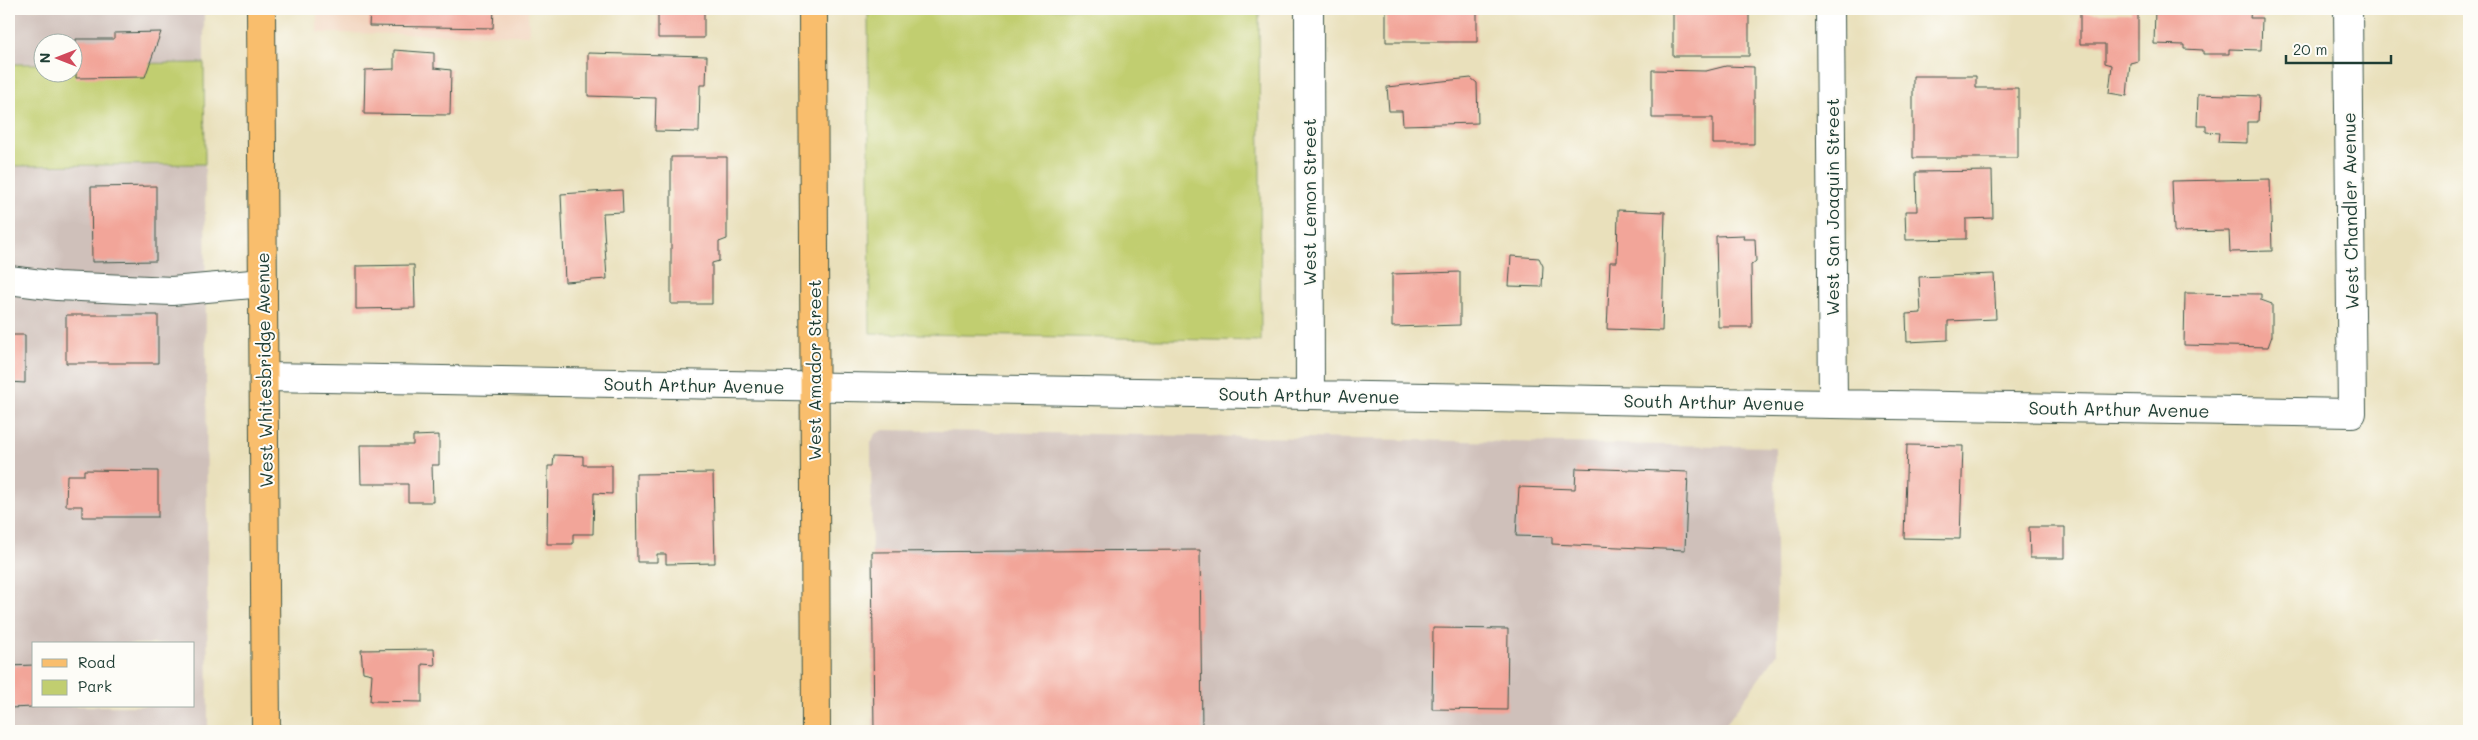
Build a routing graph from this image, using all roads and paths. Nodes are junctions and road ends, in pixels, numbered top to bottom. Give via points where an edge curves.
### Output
1 (261, 9) edge
2 (813, 9) edge
3 (1309, 9) edge
4 (1830, 9) edge
5 (2348, 9) edge
6 (9, 280) edge
7 (263, 283) junction
8 (265, 378) junction
9 (814, 387) junction
10 (1310, 395) junction
11 (1833, 404) junction
12 (2352, 413) joint
13 (266, 731) edge
14 (816, 731) edge

1 - 7 main road, West Whitesbridge Avenue
2 - 9 main road, West Amador Street
3 - 10 street, West Lemon Street
4 - 11 street, West San Joaquin Street
5 - 12 street, West Chandler Avenue
6 - 7 street via 57,286 172,291
7 - 8 main road, West Whitesbridge Avenue
8 - 9 street, South Arthur Avenue
8 - 13 main road, West Whitesbridge Avenue
9 - 10 street, South Arthur Avenue
9 - 14 main road, West Amador Street
10 - 11 street, South Arthur Avenue
11 - 12 street, South Arthur Avenue

